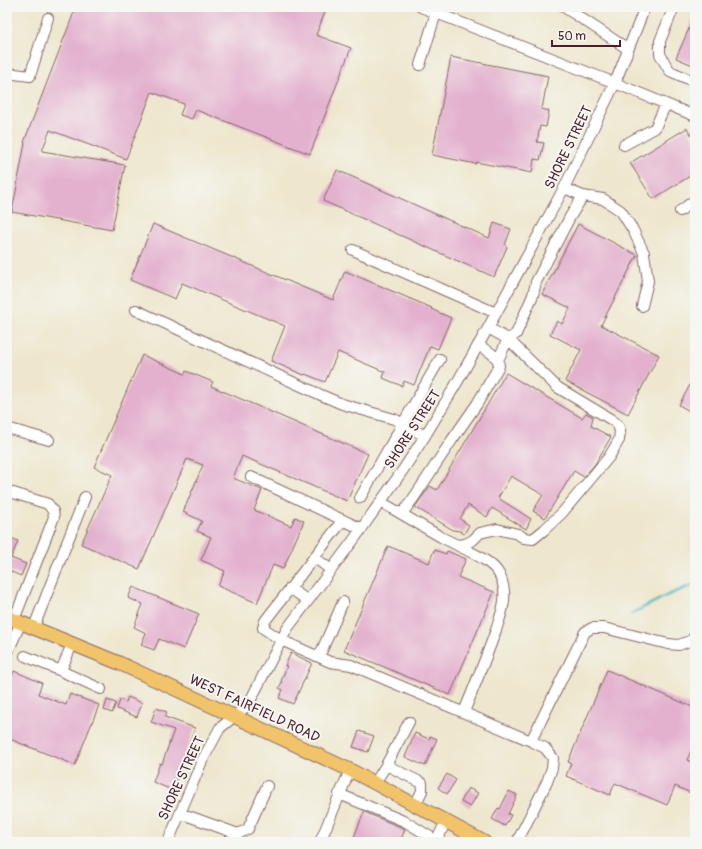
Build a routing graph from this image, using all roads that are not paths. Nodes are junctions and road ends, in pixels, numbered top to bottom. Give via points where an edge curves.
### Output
1 (421, 7) edge
2 (564, 7) edge
3 (645, 7) edge
4 (674, 7) edge
5 (436, 13) junction
6 (48, 18) dead end
7 (628, 49) junction
8 (420, 65) dead end
9 (7, 73) edge
10 (695, 82) edge
11 (615, 83) junction
12 (666, 104) junction
13 (695, 116) edge
14 (624, 145) dead end
15 (564, 188) junction
16 (584, 196) junction
17 (695, 200) edge
18 (680, 211) dead end
19 (353, 250) dead end
20 (642, 306) dead end
21 (136, 310) dead end
22 (496, 313) junction
23 (488, 328) junction
24 (508, 339) junction
25 (478, 345) junction
26 (440, 359) dead end
27 (498, 360) junction
28 (402, 424) junction
29 (7, 428) edge
30 (425, 436) junction
31 (48, 440) dead end
32 (251, 476) dead end
33 (7, 491) edge
34 (85, 496) dead end
35 (360, 498) dead end
36 (381, 502) junction
37 (402, 514) junction
38 (343, 520) junction
39 (362, 528) junction
40 (457, 545) junction
41 (314, 557) junction
42 (331, 570) junction
43 (290, 588) junction
44 (308, 601) junction
45 (343, 602) dead end
46 (14, 620) edge
47 (34, 627) junction
48 (694, 639) edge
49 (281, 640) junction
50 (72, 644) junction
51 (7, 654) edge
52 (25, 656) dead end
53 (319, 657) junction
54 (61, 671) junction
55 (101, 689) dead end
56 (464, 712) junction
57 (235, 716) junction
58 (409, 722) dead end
59 (531, 741) junction
60 (385, 767) junction
61 (350, 770) junction
62 (375, 783) junction
63 (267, 786) dead end
64 (340, 794) junction
65 (416, 804) junction
66 (180, 813) junction
67 (446, 821) junction
68 (476, 840) edge
69 (436, 841) edge
70 (168, 842) edge
71 (320, 842) edge
72 (517, 842) edge

1 - 5 street
2 - 7 street
3 - 7 street, SHORE STREET
4 - 10 street via 660,41 660,54 670,71
5 - 8 street
5 - 11 street
6 - 9 street via 30,76
7 - 11 street, SHORE STREET
11 - 12 street
11 - 15 street, SHORE STREET
12 - 13 street
12 - 14 street via 655,128
15 - 16 street
15 - 22 street, SHORE STREET
16 - 20 street via 603,200 621,211 633,230 644,253 648,281
16 - 24 street via 536,282 516,334
17 - 18 street
19 - 22 street
21 - 28 street via 342,404 394,419
22 - 23 street, SHORE STREET
23 - 24 street
23 - 25 street, SHORE STREET
24 - 27 street
24 - 40 street via 557,387 612,420 620,431 619,440 609,457 562,513 533,539 497,529 480,533 473,540
25 - 27 street
25 - 30 street, SHORE STREET
26 - 28 street
27 - 37 street via 499,366 477,404
28 - 30 street
28 - 35 street
29 - 31 street
30 - 36 street, SHORE STREET
32 - 38 street
33 - 46 street via 48,504 54,517
34 - 47 street
36 - 37 street
36 - 39 street, SHORE STREET
37 - 40 street
38 - 39 street
38 - 41 street
39 - 42 street, SHORE STREET
40 - 56 street via 494,567 503,582 504,600 490,647
41 - 42 street
41 - 43 street
42 - 44 street, SHORE STREET
43 - 44 street
43 - 49 street via 265,621 263,628
44 - 49 street, SHORE STREET
45 - 53 street
46 - 47 main road, WEST FAIRFIELD ROAD
46 - 51 street
47 - 50 main road, WEST FAIRFIELD ROAD
48 - 59 street via 679,645 604,628 592,628 585,632
49 - 53 street
49 - 57 street, SHORE STREET via 248,705
50 - 54 street
50 - 57 main road, WEST FAIRFIELD ROAD
52 - 54 street
53 - 56 street via 351,666
54 - 55 street
56 - 59 street
57 - 61 main road, WEST FAIRFIELD ROAD
57 - 66 street, SHORE STREET via 220,728 205,754
58 - 60 street
59 - 72 street via 545,748 553,758 552,768
60 - 62 street
60 - 65 street via 388,766 422,783 422,791
61 - 62 main road, WEST FAIRFIELD ROAD
61 - 64 street
62 - 65 main road, WEST FAIRFIELD ROAD
63 - 66 street via 248,829 238,834
64 - 69 street via 406,822
64 - 71 street
65 - 67 main road, WEST FAIRFIELD ROAD
66 - 70 street, SHORE STREET
67 - 68 main road, WEST FAIRFIELD ROAD
67 - 69 street

